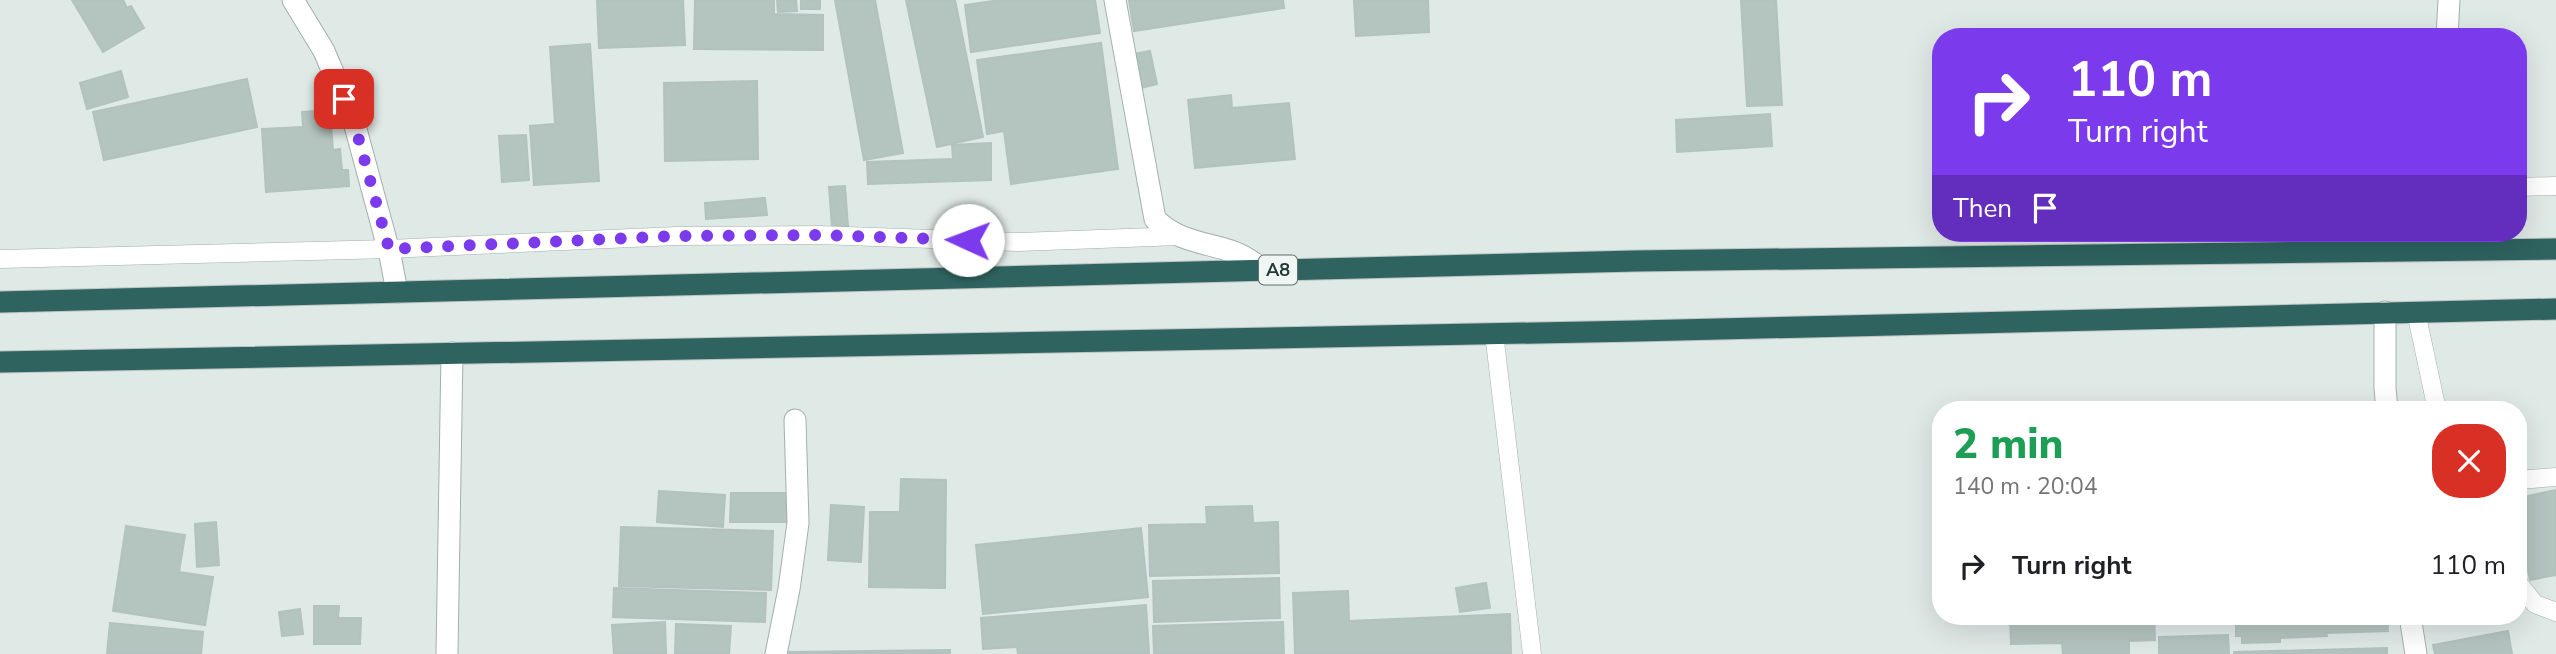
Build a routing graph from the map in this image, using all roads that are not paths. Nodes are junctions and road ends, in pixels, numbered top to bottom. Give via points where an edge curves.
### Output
1 (293, 0) edge
2 (1115, 0) edge
3 (2449, 0) edge
4 (2447, 28) edge
5 (2556, 186) edge
6 (2527, 187) edge
7 (1180, 236) junction
8 (2436, 242) edge
9 (389, 249) junction
10 (2556, 249) edge
11 (0, 259) edge
12 (1265, 270) junction
13 (397, 292) junction
14 (0, 302) edge
15 (2556, 309) edge
16 (2385, 312) junction
17 (2416, 312) junction
18 (1494, 333) junction
19 (452, 353) junction
20 (0, 362) edge
21 (2386, 401) edge
22 (2435, 401) edge
23 (795, 420) dead end
24 (2556, 477) edge
25 (2527, 479) edge
26 (2527, 594) edge
27 (2556, 612) edge
28 (2411, 625) edge
29 (447, 654) edge
30 (776, 654) edge
31 (1532, 654) edge
32 (2416, 654) edge

1 - 9 street via 324,51 354,122
2 - 7 street via 1155,219
3 - 4 street
5 - 6 lane
7 - 9 lane via 1018,242 676,236
7 - 12 street via 1232,251
8 - 10 highway, A8
8 - 12 highway, A8
9 - 11 lane
9 - 13 street
12 - 13 highway, A8
13 - 14 highway, A8
15 - 17 highway
16 - 17 highway
16 - 18 highway
16 - 21 street
17 - 22 lane
18 - 19 highway
18 - 31 lane
19 - 20 highway
19 - 29 street
23 - 30 street via 798,523
24 - 25 lane
26 - 27 lane via 2535,604
28 - 32 street

